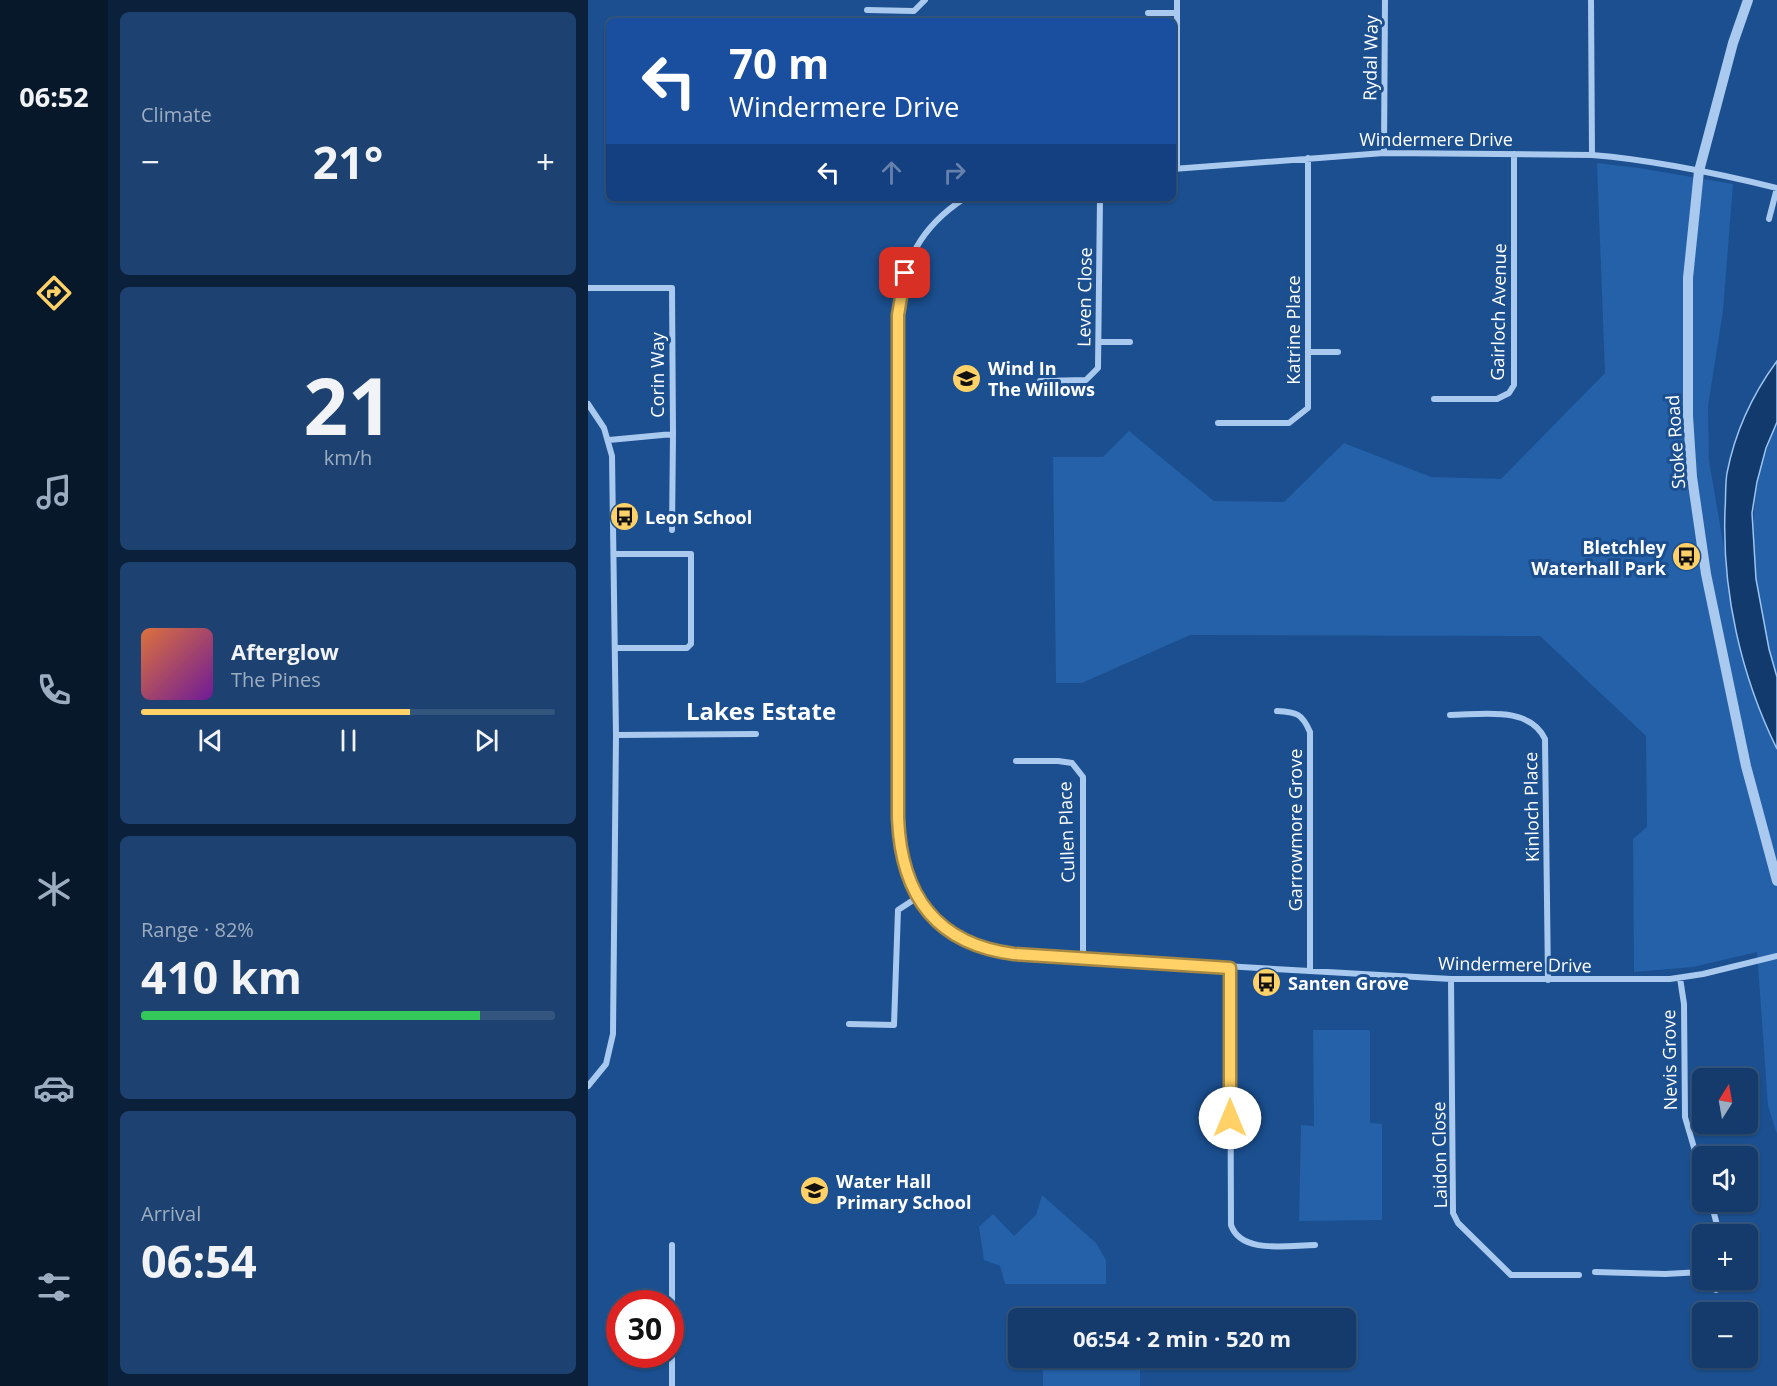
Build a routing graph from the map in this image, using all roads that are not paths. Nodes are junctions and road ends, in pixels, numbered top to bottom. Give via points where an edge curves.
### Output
1 (924, 0) edge
2 (1177, 0) edge
3 (1385, 0) edge
4 (1591, 0) edge
5 (1748, 0) edge
6 (867, 10) dead end
7 (1148, 13) dead end
8 (1177, 13) junction
9 (1176, 90) edge
10 (1384, 153) junction
11 (1514, 154) junction
12 (1592, 155) junction
13 (1308, 158) junction
14 (1176, 168) edge
15 (1699, 171) junction
16 (1777, 188) edge
17 (960, 201) edge
18 (1100, 201) edge
19 (1769, 219) dead end
20 (588, 288) edge
21 (1099, 342) junction
22 (1130, 342) dead end
23 (1308, 352) junction
24 (1338, 352) dead end
25 (1040, 381) dead end
26 (1434, 399) dead end
27 (588, 404) edge
28 (1218, 423) dead end
29 (673, 434) junction
30 (609, 440) junction
31 (672, 530) dead end
32 (614, 554) junction
33 (616, 648) junction
34 (1277, 711) dead end
35 (1450, 715) dead end
36 (756, 734) dead end
37 (616, 735) junction
38 (1016, 761) dead end
39 (1777, 881) edge
40 (918, 897) junction
41 (1777, 956) edge
42 (1083, 959) junction
43 (1230, 968) junction
44 (1310, 971) junction
45 (1680, 978) junction
46 (1451, 979) junction
47 (1548, 980) junction
48 (849, 1024) dead end
49 (588, 1086) edge
50 (1694, 1146) edge
51 (672, 1245) dead end
52 (1315, 1245) dead end
53 (1595, 1272) dead end
54 (1692, 1272) edge
55 (1579, 1275) dead end
56 (672, 1386) edge

1 - 6 street via 914,11
2 - 8 street
3 - 10 street, Rydal Way
4 - 12 street
5 - 15 street, Stoke Road
7 - 8 street
8 - 9 street
10 - 11 street, Windermere Drive
10 - 13 street, Windermere Drive
11 - 12 street, Windermere Drive
11 - 26 street, Gairloch Avenue via 1514,385 1497,399
12 - 15 street, Windermere Drive
13 - 14 street, Windermere Drive
13 - 23 street, Katrine Place
15 - 16 street, Windermere Drive
15 - 39 street, Stoke Road via 1688,278 1692,477 1706,574 1739,734
16 - 19 street
17 - 40 street, Windermere Drive via 938,218 919,242 905,273 898,315 898,818 904,866
18 - 21 street, Leven Close
20 - 29 street, Corin Way via 672,288
21 - 22 street
21 - 25 street, Leven Close via 1098,368 1086,380
23 - 24 street
23 - 28 street, Katrine Place via 1308,408 1289,423
27 - 30 street
29 - 30 street, Corin Way
29 - 31 street
30 - 32 street
32 - 33 street
32 - 33 street via 691,554 691,644 687,648
33 - 37 street
34 - 44 street, Garrowmore Grove via 1294,712 1305,720 1310,732
35 - 47 street, Kinloch Place via 1515,716 1534,725 1545,739
36 - 37 street
37 - 49 street via 613,1034 606,1064
38 - 42 street, Cullen Place via 1072,763 1083,777
40 - 42 street, Windermere Drive via 944,927 981,948
40 - 48 street via 898,910 894,1025
41 - 45 street, Windermere Drive
42 - 43 street, Windermere Drive
43 - 44 street, Windermere Drive
43 - 52 street via 1231,1225 1238,1238 1253,1245
44 - 46 street, Windermere Drive
45 - 47 street, Windermere Drive
45 - 50 street, Nevis Grove via 1684,1004 1685,1117
46 - 47 street, Windermere Drive
46 - 55 street, Laidon Close via 1454,1213 1458,1223 1511,1275
51 - 56 street
53 - 54 street

